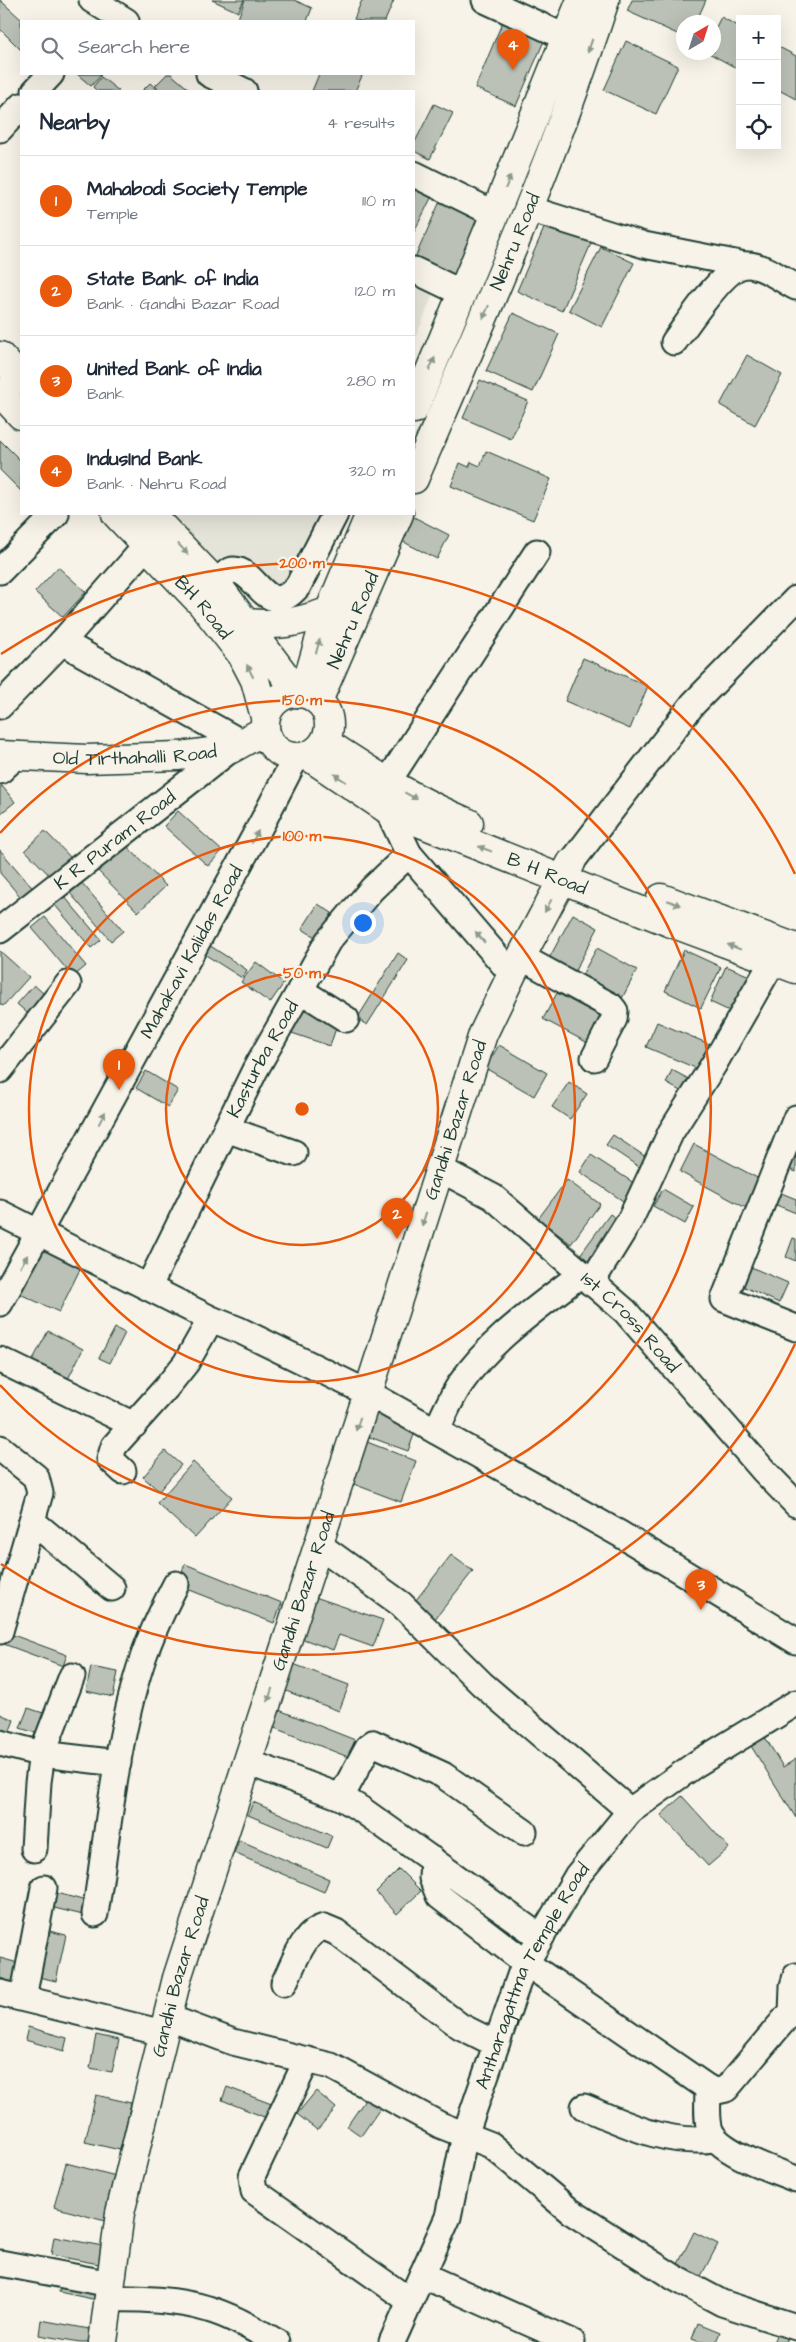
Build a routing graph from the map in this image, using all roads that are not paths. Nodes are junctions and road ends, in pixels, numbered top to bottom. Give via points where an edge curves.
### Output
1 (485, 0) edge
2 (581, 0) edge
3 (605, 0) edge
4 (565, 37) junction
5 (50, 75) edge
6 (209, 80) edge
7 (36, 90) edge
8 (241, 90) edge
9 (20, 107) edge
10 (0, 129) edge
11 (415, 174) edge
12 (529, 209) junction
13 (495, 214) junction
14 (745, 265) junction
15 (415, 270) edge
16 (796, 287) edge
17 (462, 293) junction
18 (674, 342) dead end
19 (11, 373) edge
20 (415, 407) edge
21 (20, 411) edge
22 (415, 478) edge
23 (55, 515) edge
24 (117, 515) edge
25 (151, 515) edge
26 (334, 515) edge
27 (370, 515) edge
28 (398, 515) edge
29 (147, 545) junction
30 (537, 552) dead end
31 (0, 570) edge
32 (216, 583) junction
33 (796, 600) edge
34 (330, 612) junction
35 (246, 623) junction
36 (62, 642) junction
37 (307, 696) junction
38 (0, 706) edge
39 (251, 735) junction
40 (310, 752) junction
41 (4, 758) edge
42 (387, 783) junction
43 (388, 810) junction
44 (409, 854) junction
45 (567, 871) junction
46 (0, 930) edge
47 (788, 960) edge
48 (516, 966) junction
49 (68, 984) dead end
50 (300, 990) junction
51 (346, 1019) dead end
52 (594, 1058) dead end
53 (0, 1070) edge
54 (796, 1118) edge
55 (226, 1129) junction
56 (294, 1153) dead end
57 (440, 1169) junction
58 (0, 1213) edge
59 (40, 1233) junction
60 (586, 1279) junction
61 (149, 1286) junction
62 (0, 1303) edge
63 (211, 1319) junction
64 (796, 1328) edge
65 (0, 1360) edge
66 (368, 1394) junction
67 (134, 1425) junction
68 (436, 1431) junction
69 (0, 1448) edge
70 (123, 1471) dead end
71 (796, 1504) edge
72 (32, 1521) junction
73 (319, 1544) junction
74 (176, 1584) dead end
75 (112, 1588) dead end
76 (0, 1631) edge
77 (796, 1642) edge
78 (72, 1676) dead end
79 (796, 1703) edge
80 (0, 1743) edge
81 (42, 1754) junction
82 (247, 1762) junction
83 (118, 1763) junction
84 (341, 1797) junction
85 (630, 1812) junction
86 (524, 1832) dead end
87 (34, 1849) dead end
88 (433, 1860) junction
89 (44, 1888) dead end
90 (95, 1914) dead end
91 (540, 1938) junction
92 (526, 1963) junction
93 (796, 1976) edge
94 (284, 1983) dead end
95 (11, 1995) edge
96 (794, 2014) edge
97 (165, 2025) junction
98 (496, 2044) junction
99 (307, 2060) junction
100 (708, 2088) junction
101 (584, 2107) dead end
102 (465, 2135) junction
103 (714, 2140) junction
104 (796, 2180) edge
105 (0, 2263) edge
106 (422, 2275) junction
107 (110, 2292) junction
108 (410, 2301) junction
109 (796, 2326) edge
110 (103, 2342) edge
111 (277, 2342) edge
112 (392, 2342) edge
113 (572, 2342) edge

1 - 4 street
2 - 4 main road, Nehru Road
3 -> 12 main road, Nehru Road
13 -> 4 main road, Nehru Road
5 - 7 street
6 - 8 street
9 - 10 street
11 - 13 street
12 - 14 street via 644,245
12 -> 22 main road, Nehru Road
13 - 17 main road, Nehru Road
14 - 16 street via 758,266
14 - 18 street via 734,270 718,285
15 - 17 street
20 -> 17 main road, Nehru Road
19 - 21 main road
23 - 31 street
24 - 29 main road, BH Road
25 -> 32 main road, BH Road
26 - 32 street via 291,594 281,599 271,597 235,570
27 - 34 main road, Nehru Road
28 - 37 main road, Nehru Road
29 - 36 street
39 -> 29 main road, BH Road via 255,680 242,655 202,604
30 - 42 street
32 - 35 main road, BH Road
33 - 45 street via 693,704
34 - 35 main road via 277,626
37 -> 34 main road, Nehru Road
35 - 37 main road, BH Road
36 - 38 street
36 - 39 street
37 - 39 main road via 287,694 277,699
37 - 40 main road via 326,710 329,720 329,731
39 - 40 main road via 268,740 285,755
39 - 41 main road, Old Tirthahalli Road via 179,756
39 - 46 street, K R Puram Road
40 - 42 main road
43 -> 40 main road, B H Road
59 -> 40 street, Mahakavi Kalidas Road
42 -> 45 main road
43 - 44 street
45 -> 43 main road, B H Road
48 -> 44 street
44 - 50 street, Kasturba Road via 372,889 328,941
45 - 47 main road
45 -> 48 main road, Gandhi Bazar Road
47 - 60 street via 714,1064 671,1132 630,1220
48 - 52 street via 611,1006 615,1011 614,1019
48 - 57 main road, Gandhi Bazar Road via 483,1034
49 - 53 street
50 - 51 street
50 - 55 street, Kasturba Road
54 - 64 street via 724,1299
55 - 56 street
55 - 61 street, Kasturba Road
57 - 60 street, 1st Cross Road via 493,1197
57 -> 66 main road, Gandhi Bazar Road
58 - 59 street
59 - 61 street
62 -> 59 street, Mahakavi Kalidas Road
60 - 68 street via 528,1314 486,1351 460,1384
60 - 71 street, 1st Cross Road via 637,1324 764,1472
61 - 63 street
63 - 66 street
63 - 67 street via 186,1363
65 - 67 street
66 - 68 street
66 -> 73 main road, Gandhi Bazar Road
67 - 70 street via 110,1454 110,1459
68 - 77 street via 620,1534
69 - 72 street via 36,1477 40,1493
72 - 75 street
72 - 76 street
73 -> 82 main road, Gandhi Bazar Road
73 - 85 street via 401,1604 482,1684
74 - 83 street via 142,1661
78 - 81 street
79 - 85 street, Antharagattma Temple Road via 696,1764
80 - 81 street
81 - 83 street
81 - 87 street
82 - 84 street
82 - 97 main road, Gandhi Bazar Road via 176,1978
83 - 90 street
84 - 86 street via 373,1743 443,1775
84 - 88 street
85 - 91 street, Antharagattma Temple Road via 577,1876
88 - 91 street
88 - 92 street via 432,1878 439,1896
89 - 95 street
91 - 92 street, Antharagattma Temple Road
92 - 98 street, Antharagattma Temple Road
92 - 100 street
93 - 96 street
94 - 98 street via 308,1936 315,1929 324,1927 336,1932 460,2026
95 - 97 street
96 - 100 street via 785,2019 726,2089 716,2092
97 - 99 street
97 - 107 main road, Gandhi Bazar Road via 120,2213
98 - 102 street, Antharagattma Temple Road
99 - 102 street via 331,2066 440,2125
99 - 108 street via 252,2176 254,2192
100 - 103 street via 709,2128
101 - 103 street via 669,2139
102 - 106 street, Antharagattma Temple Road via 448,2217
102 - 109 street via 491,2145 570,2211 675,2278 722,2304
103 - 104 street
105 - 107 street
106 - 108 street, Antharagattma Temple Road
106 - 113 street
107 - 110 main road, Gandhi Bazar Road
107 - 111 street via 207,2308
108 - 112 street, Antharagattma Temple Road

